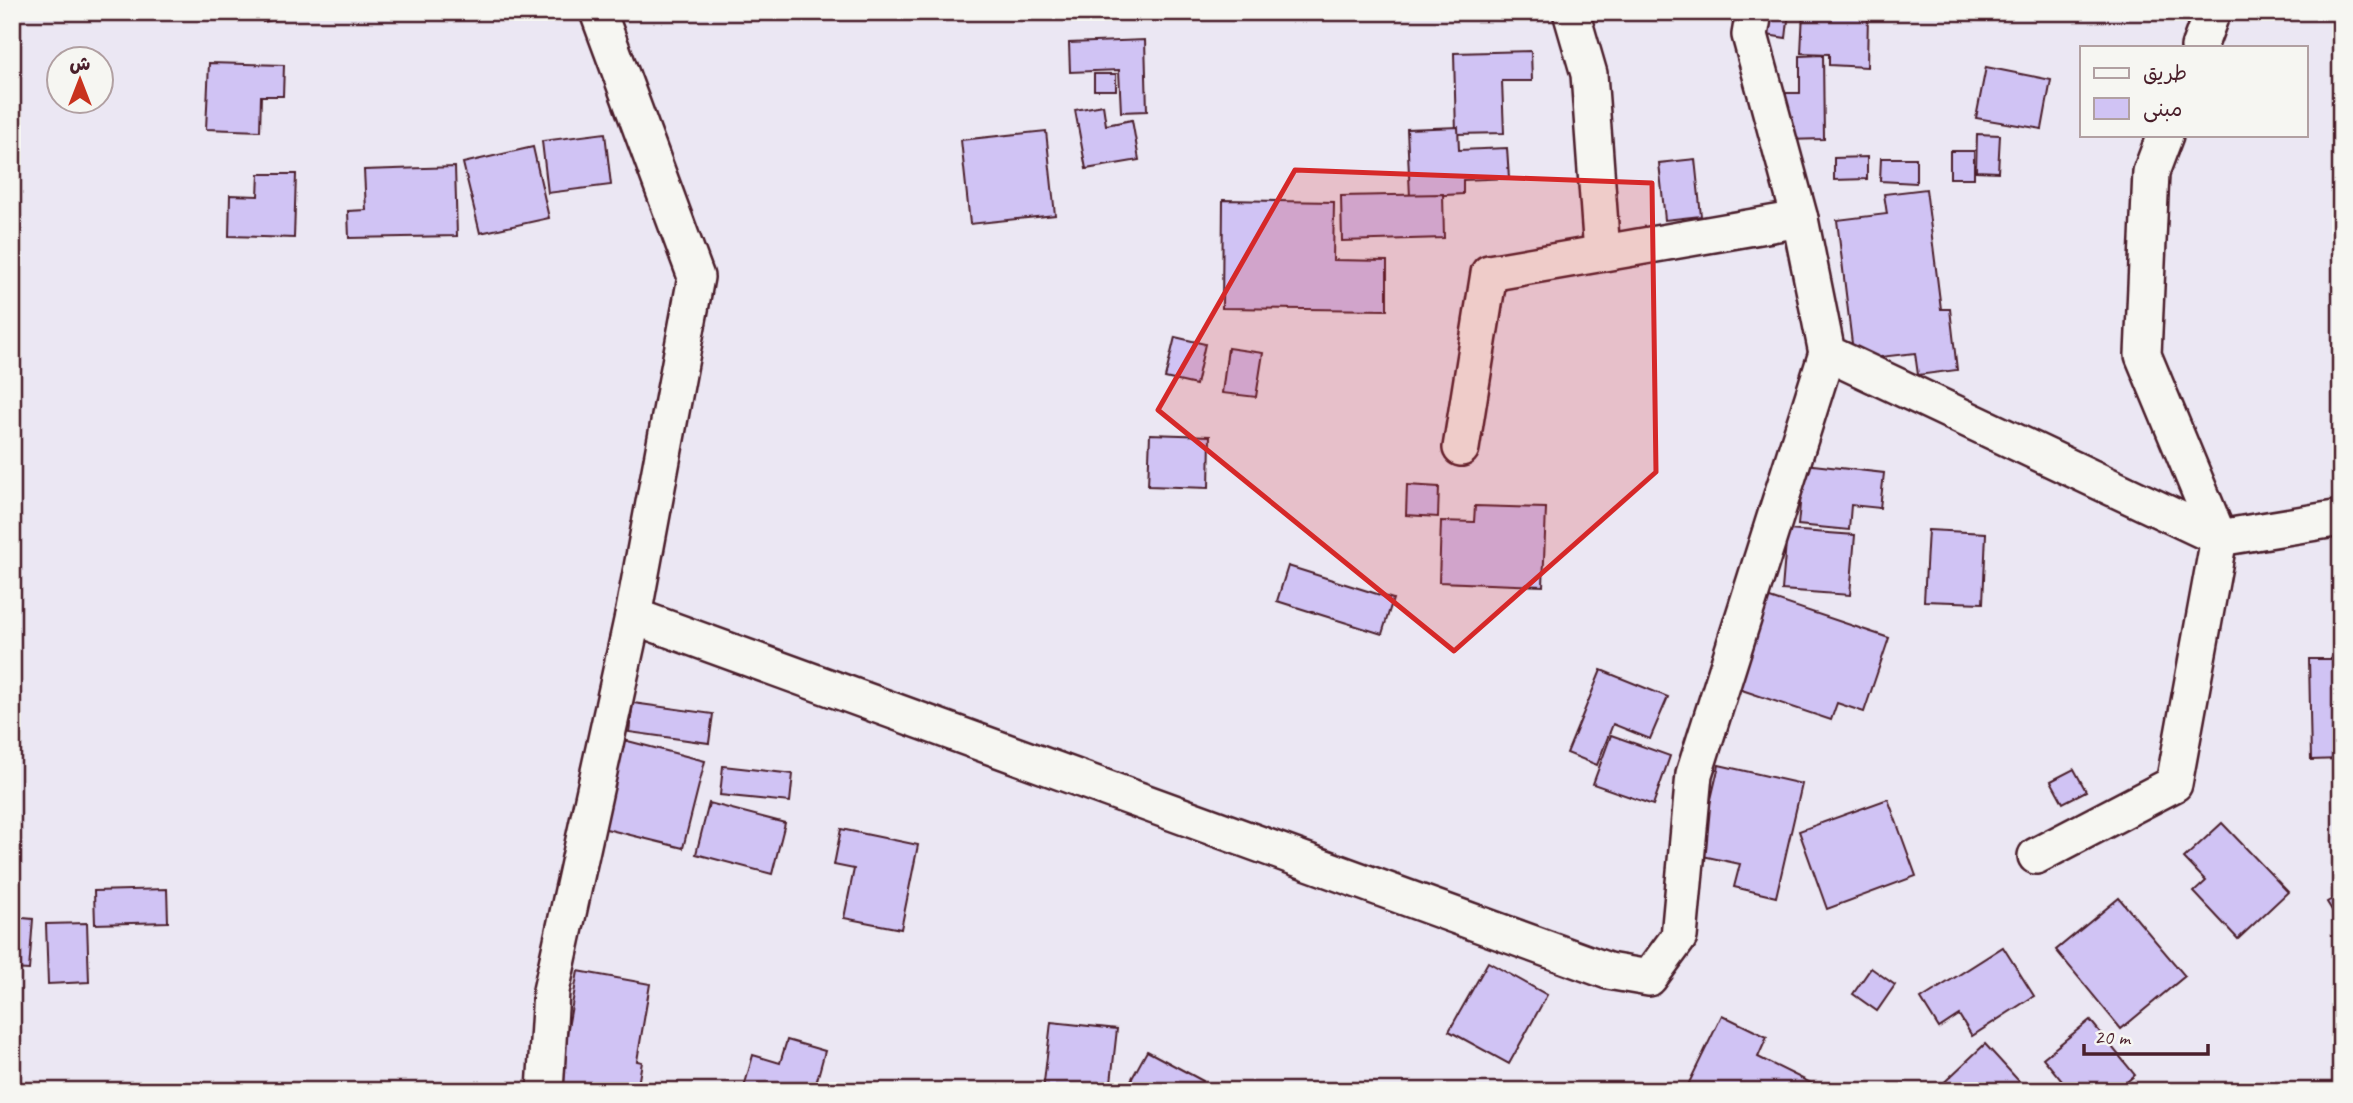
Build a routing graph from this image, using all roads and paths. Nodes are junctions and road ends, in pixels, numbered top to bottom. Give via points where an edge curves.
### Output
1 (598, 12) edge
2 (1572, 12) edge
3 (1754, 12) edge
4 (2212, 12) edge
5 (2199, 46) edge
6 (2165, 136) edge
7 (1800, 219) junction
8 (1602, 253) junction
9 (1827, 353) junction
10 (1461, 448) dead end
11 (2341, 517) edge
12 (2219, 538) junction
13 (632, 616) junction
14 (2036, 856) dead end
15 (545, 1091) edge

1 - 13 street via 696,277
2 - 8 street via 1590,74
3 - 7 street via 1750,35
4 - 5 street
6 - 12 street via 2151,172 2143,355
7 - 8 street
7 - 9 street
8 - 10 street via 1489,273
9 - 12 street
9 - 13 street via 1694,774 1679,937 1649,978 1608,971
11 - 12 street
12 - 14 street via 2174,784
13 - 15 street via 551,991

